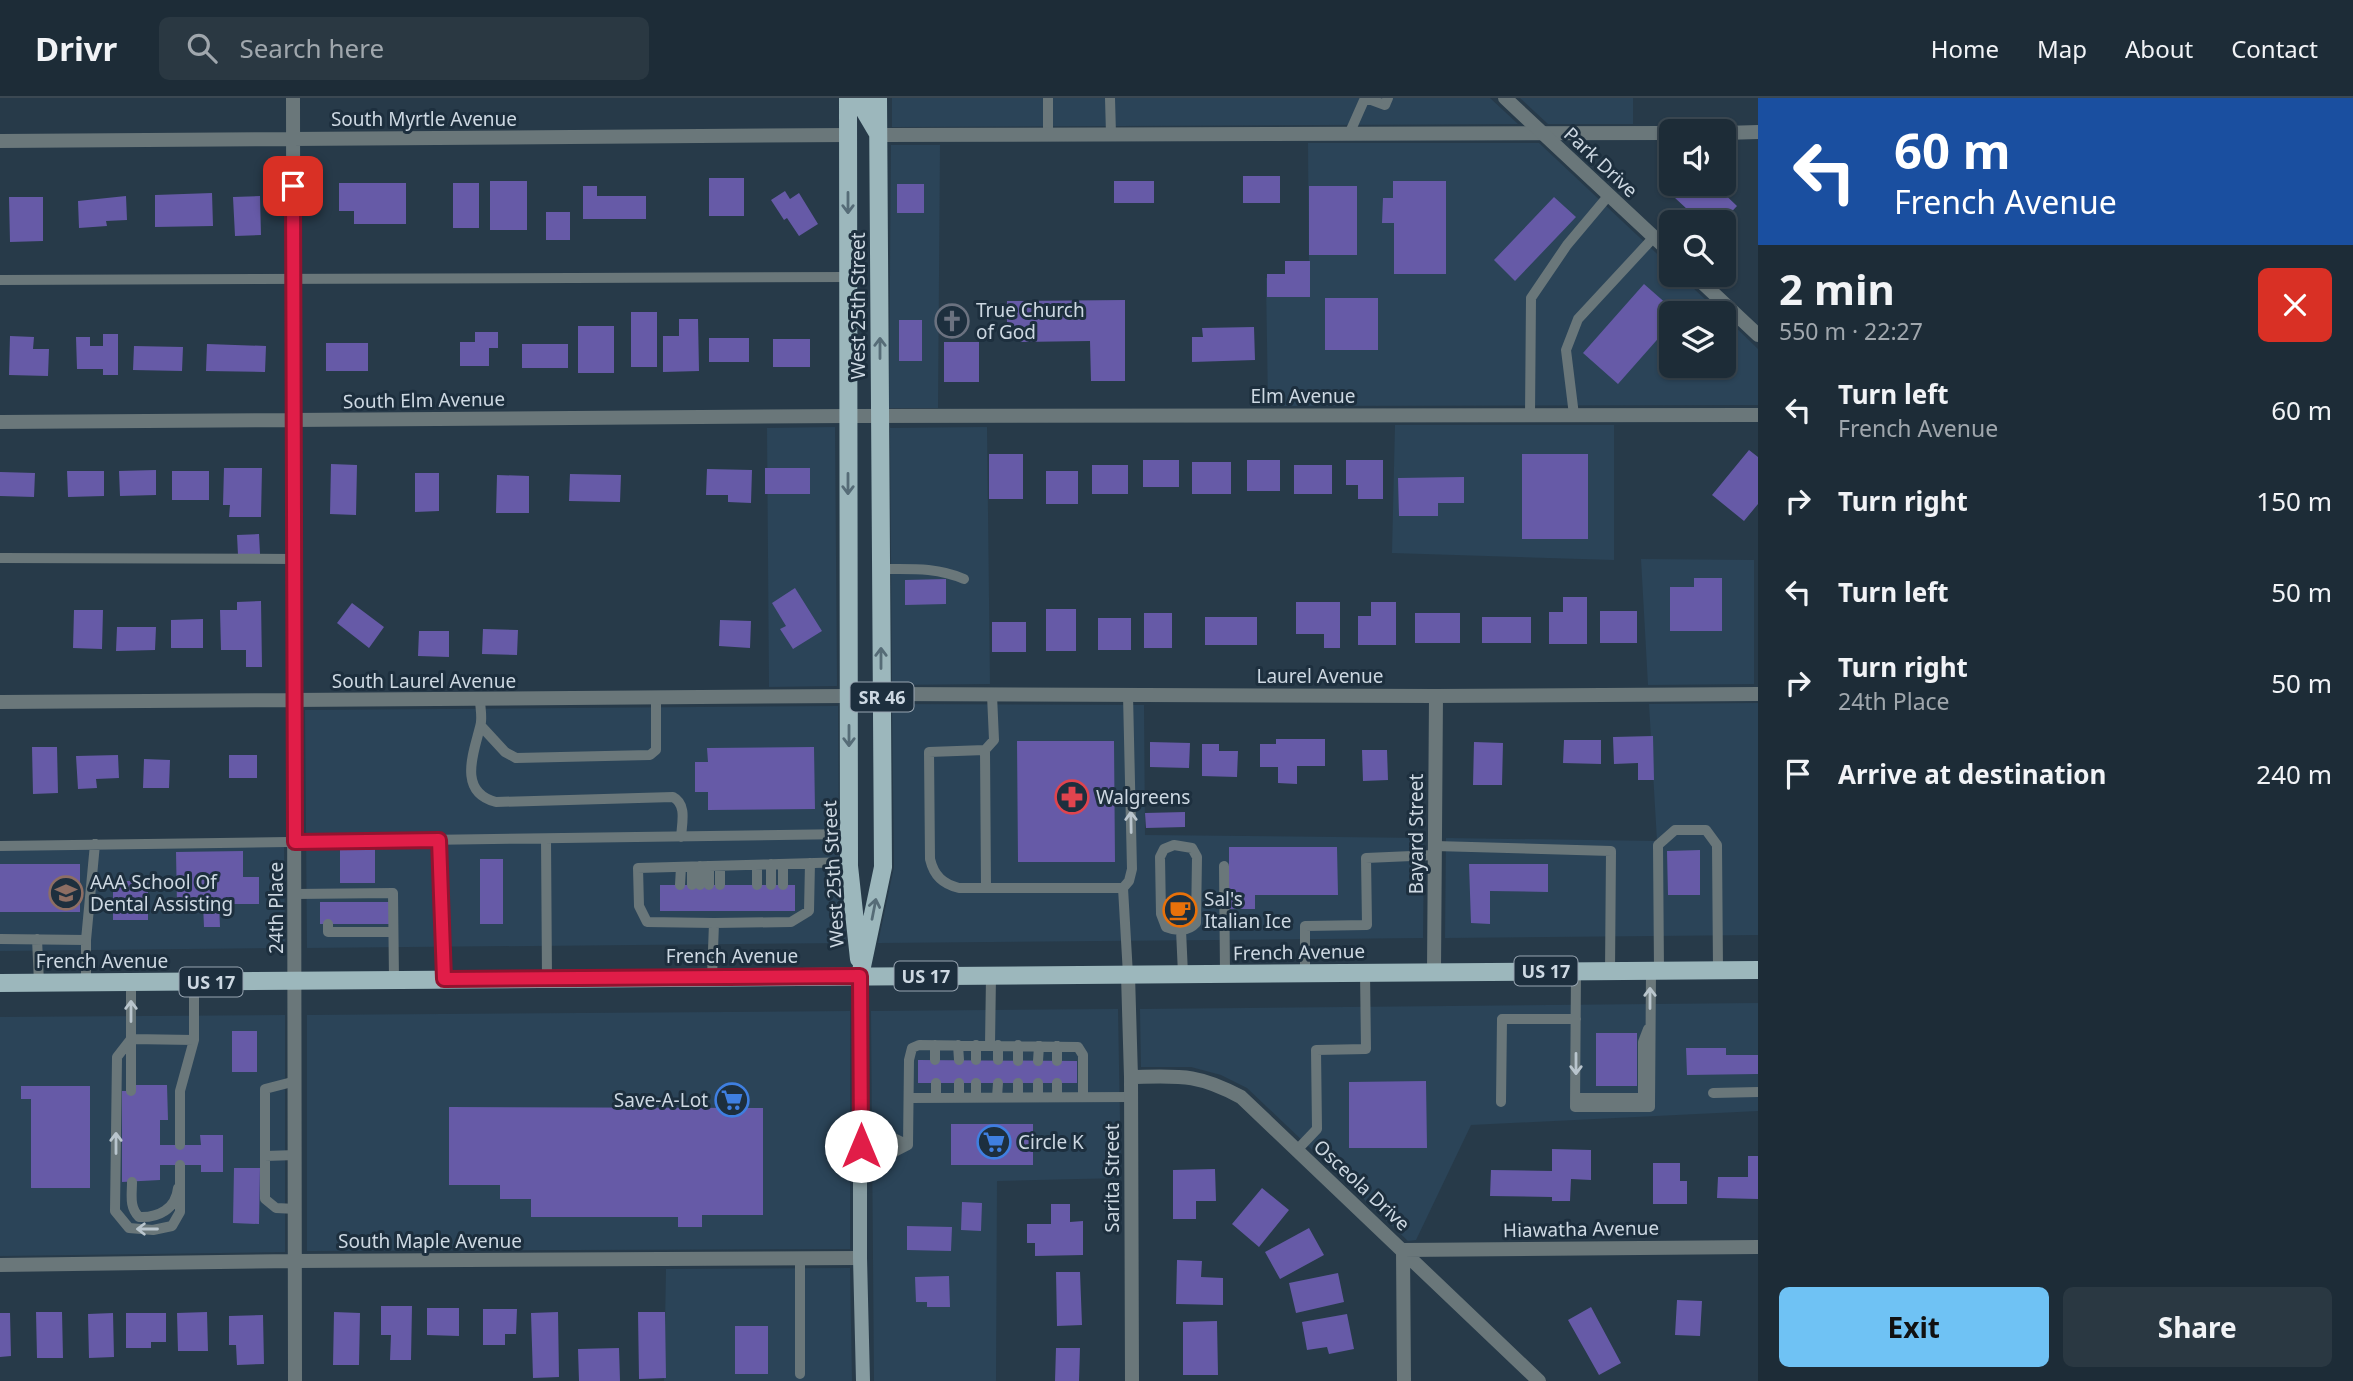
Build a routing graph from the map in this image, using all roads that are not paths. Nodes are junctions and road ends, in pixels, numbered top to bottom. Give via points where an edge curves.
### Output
1 (293, 98) edge
2 (848, 98) edge
3 (864, 98) edge
4 (878, 98) edge
5 (1048, 98) edge
6 (1110, 98) edge
7 (1366, 98) edge
8 (1388, 98) edge
9 (1505, 98) edge
10 (1350, 132) junction
11 (1758, 132) edge
12 (1659, 133) edge
13 (1736, 133) edge
14 (1048, 134) junction
15 (1111, 134) junction
16 (1543, 134) junction
17 (848, 135) junction
18 (878, 135) junction
19 (293, 139) junction
20 (0, 141) edge
21 (1609, 195) junction
22 (1654, 237) junction
23 (1659, 242) edge
24 (848, 277) junction
25 (0, 280) edge
26 (294, 280) junction
27 (1707, 287) edge
28 (1758, 335) edge
29 (1530, 415) junction
30 (1574, 415) junction
31 (1758, 415) edge
32 (848, 416) junction
33 (880, 416) junction
34 (294, 421) junction
35 (0, 422) edge
36 (0, 558) edge
37 (294, 559) junction
38 (881, 569) junction
39 (964, 579) dead end
40 (882, 694) junction
41 (1758, 694) edge
42 (992, 695) junction
43 (1128, 695) junction
44 (848, 696) junction
45 (1436, 696) junction
46 (656, 698) junction
47 (480, 699) junction
48 (294, 701) junction
49 (0, 702) edge
50 (481, 726) junction
51 (985, 750) junction
52 (849, 834) junction
53 (681, 837) junction
54 (546, 839) junction
55 (439, 840) junction
56 (295, 842) junction
57 (95, 844) junction
58 (0, 846) edge
59 (1435, 850) junction
60 (849, 862) junction
61 (810, 863) junction
62 (771, 864) junction
63 (783, 864) junction
64 (757, 865) junction
65 (700, 866) junction
66 (1224, 866) dead end
67 (700, 885) junction
68 (757, 885) dead end
69 (771, 885) dead end
70 (783, 885) dead end
71 (986, 888) junction
72 (1123, 888) junction
73 (295, 894) junction
74 (696, 917) junction
75 (327, 924) dead end
76 (1181, 930) junction
77 (393, 932) junction
78 (0, 939) edge
79 (37, 939) junction
80 (86, 940) junction
81 (1718, 970) junction
82 (1758, 970) edge
83 (1434, 971) junction
84 (1576, 971) junction
85 (1610, 971) junction
86 (1655, 971) junction
87 (1365, 972) junction
88 (1305, 973) junction
89 (1183, 974) junction
90 (1225, 974) junction
91 (1128, 975) junction
92 (860, 976) junction
93 (991, 976) junction
94 (712, 977) junction
95 (444, 979) junction
96 (547, 979) junction
97 (296, 980) junction
98 (394, 980) junction
99 (131, 982) junction
100 (194, 982) junction
101 (0, 983) edge
102 (39, 983) junction
103 (86, 983) junction
104 (1576, 1019) junction
105 (131, 1039) junction
106 (194, 1040) junction
107 (935, 1045) junction
108 (958, 1045) junction
109 (976, 1045) junction
110 (994, 1045) junction
111 (1018, 1045) junction
112 (1039, 1046) junction
113 (1057, 1046) junction
114 (935, 1060) dead end
115 (959, 1060) dead end
116 (976, 1060) dead end
117 (998, 1060) dead end
118 (1018, 1060) dead end
119 (1038, 1060) dead end
120 (1057, 1060) dead end
121 (1131, 1077) junction
122 (296, 1082) junction
123 (936, 1083) dead end
124 (959, 1083) dead end
125 (976, 1083) dead end
126 (998, 1083) dead end
127 (1018, 1083) dead end
128 (1038, 1083) dead end
129 (1057, 1083) dead end
130 (131, 1091) dead end
131 (1758, 1092) edge
132 (1713, 1093) dead end
133 (976, 1097) junction
134 (997, 1097) junction
135 (1018, 1097) junction
136 (1038, 1097) junction
137 (1057, 1097) junction
138 (1083, 1097) junction
139 (1131, 1097) junction
140 (909, 1098) junction
141 (936, 1098) junction
142 (959, 1098) junction
143 (1502, 1102) dead end
144 (861, 1122) junction
145 (180, 1145) dead end
146 (908, 1145) junction
147 (1297, 1150) junction
148 (296, 1155) junction
149 (265, 1156) junction
150 (861, 1169) junction
151 (132, 1182) dead end
152 (296, 1209) junction
153 (1758, 1247) edge
154 (1404, 1250) junction
155 (800, 1258) junction
156 (860, 1258) junction
157 (296, 1261) junction
158 (0, 1265) edge
159 (800, 1374) dead end
160 (295, 1381) edge
161 (863, 1381) edge
162 (1132, 1381) edge
163 (1404, 1381) edge
164 (1539, 1381) edge

1 - 19 street, 24th Place
2 - 17 main road, West 25th Street / SR 46
3 - 18 main road via 864,110
4 - 18 main road, West 25th Street / SR 46
5 - 14 lane
6 - 15 lane
7 - 8 lane via 1385,104
7 - 10 lane
9 - 16 street, Park Drive
10 - 15 street
10 - 16 street
11 - 13 street
12 - 16 street
14 - 15 street
14 - 18 street
16 - 21 street, Park Drive
17 - 19 street, South Myrtle Avenue
17 -> 24 main road, West 25th Street / SR 46
33 -> 18 main road, West 25th Street / SR 46
19 - 20 street, South Myrtle Avenue
19 - 26 street, 24th Place
21 - 22 street, Park Drive
21 - 29 lane via 1531,298
22 - 23 street, Park Drive
22 - 30 lane via 1578,319 1566,350
24 - 26 lane
24 - 32 main road, West 25th Street / SR 46
25 - 26 lane
26 - 34 street, 24th Place
27 - 28 street
29 - 30 street, Elm Avenue
29 - 33 street, Elm Avenue
30 - 31 street, Elm Avenue
32 - 33 street, Elm Avenue
32 - 34 street, South Elm Avenue
32 -> 44 main road, West 25th Street / SR 46
33 - 38 main road, West 25th Street / SR 46
34 - 35 street, South Elm Avenue
34 - 37 street, 24th Place
36 - 37 lane
37 - 48 street, 24th Place
38 - 39 lane via 932,569
40 -> 38 main road, West 25th Street / SR 46
40 - 42 street, Laurel Avenue
92 -> 40 main road, West 25th Street / SR 46 via 883,867
41 - 45 street, Laurel Avenue
42 - 43 street, Laurel Avenue
42 - 51 lane via 994,740
43 - 45 street, Laurel Avenue
72 -> 43 lane via 1132,869
44 - 46 street, South Laurel Avenue
44 -> 52 main road, West 25th Street / SR 46
45 - 59 street, Bayard Street
46 - 47 street, South Laurel Avenue
46 - 50 lane via 656,750 650,755 516,758
47 - 48 street, South Laurel Avenue
47 - 50 lane
48 - 49 street, South Laurel Avenue
48 - 56 street, 24th Place
50 - 53 lane via 471,755 472,775 480,794 488,800 673,797 682,806
51 - 71 lane
51 - 71 lane via 929,752 933,869 948,885
52 - 53 lane
52 - 60 main road, West 25th Street / SR 46
53 - 54 lane
54 - 55 lane
54 - 96 lane
55 - 56 lane
55 - 95 lane
56 - 57 lane
56 - 73 street, 24th Place
57 - 58 lane
57 - 80 lane
59 - 83 street, Bayard Street
59 - 85 lane via 1611,851
59 - 88 lane via 1367,858 1367,925 1305,926
60 - 61 lane
60 - 92 main road, West 25th Street / SR 46
61 - 63 lane
61 - 74 lane via 809,911 791,922 784,916
62 - 63 lane
62 - 64 lane
62 - 69 lane
63 - 70 lane
64 - 65 lane
64 - 68 lane
65 - 67 lane
65 - 67 lane
65 - 67 lane
65 - 74 lane via 638,868 639,906 646,922
66 - 90 lane
71 - 72 lane
72 - 91 lane
73 - 77 lane via 364,898 393,893
73 - 97 street, 24th Place
74 - 94 lane
75 - 77 lane via 327,932 344,928
76 - 76 lane via 1196,923 1197,857 1192,848 1174,845 1164,849 1160,858 1161,914 1166,927
76 - 89 lane
77 - 98 lane
78 - 79 lane
79 - 80 lane
79 - 102 lane
80 - 103 lane
81 - 82 main road, French Avenue / US 17
81 - 86 main road, French Avenue / US 17
81 - 86 lane via 1717,845 1706,830 1675,830 1658,845
83 - 84 main road, French Avenue / US 17
83 - 87 main road, French Avenue / US 17
84 - 85 main road, French Avenue / US 17
84 - 104 lane
85 - 86 main road, French Avenue / US 17
104 -> 86 lane via 1576,1107 1650,1107
87 - 88 main road, French Avenue / US 17
87 - 147 lane via 1366,1049 1316,1050 1317,1129
88 - 90 main road, French Avenue / US 17
89 - 90 main road, French Avenue / US 17
89 - 91 main road, French Avenue / US 17
91 - 93 main road, French Avenue / US 17
91 - 121 street, Sarita Street
92 - 93 main road, French Avenue / US 17
92 - 94 main road, French Avenue / US 17
92 - 144 main road
93 - 110 lane
94 - 96 main road, French Avenue / US 17
95 - 96 main road, French Avenue / US 17
95 - 98 main road, French Avenue / US 17
97 - 98 main road, French Avenue / US 17
97 - 100 main road, French Avenue / US 17
97 - 122 street, 24th Place
99 - 100 main road, French Avenue / US 17
99 - 103 main road, French Avenue / US 17
105 -> 99 lane
100 - 106 lane
101 - 102 main road, French Avenue / US 17
102 - 103 main road, French Avenue / US 17
104 - 143 lane via 1502,1019
105 - 106 lane
105 - 130 lane
151 -> 105 lane via 133,1211 139,1217 159,1215 177,1195 180,1165 180,1212 172,1226 129,1228 116,1212 117,1057
106 - 145 lane via 180,1091
107 - 108 lane
107 - 114 lane
107 - 140 lane via 912,1048
108 - 109 lane
108 - 115 lane
109 - 110 lane
109 - 116 lane
110 - 111 lane
110 - 117 lane
111 - 112 lane
111 - 118 lane
112 - 113 lane
112 - 119 lane
113 - 120 lane
113 - 138 lane via 1078,1047 1083,1055
121 - 139 street, Sarita Street
121 - 147 street, Osceola Drive via 1188,1076 1216,1083 1241,1097
122 - 148 street, 24th Place
122 - 149 lane via 265,1089
123 - 141 lane
124 - 142 lane
125 - 133 lane
126 - 134 lane
127 - 135 lane
128 - 136 lane
129 - 137 lane
131 - 132 lane
133 - 134 lane
133 - 142 lane
134 - 135 lane
135 - 136 lane
136 - 137 lane
137 - 138 lane
138 - 139 lane
139 - 162 street, Sarita Street
140 - 141 lane
140 - 146 lane
141 - 142 lane
144 - 146 lane
144 - 150 main road
146 - 150 lane
147 - 154 street, Osceola Drive
148 - 149 lane
148 - 152 street, 24th Place
149 - 152 lane via 265,1199 276,1208
150 - 156 main road
152 - 157 street, 24th Place
153 - 154 street, Hiawatha Avenue
154 - 163 street
154 - 164 street, Osceola Drive
155 - 156 street, South Maple Avenue
155 - 157 street, South Maple Avenue
155 - 159 lane
156 - 161 main road
157 - 158 street, South Maple Avenue
157 - 160 street, 24th Place

